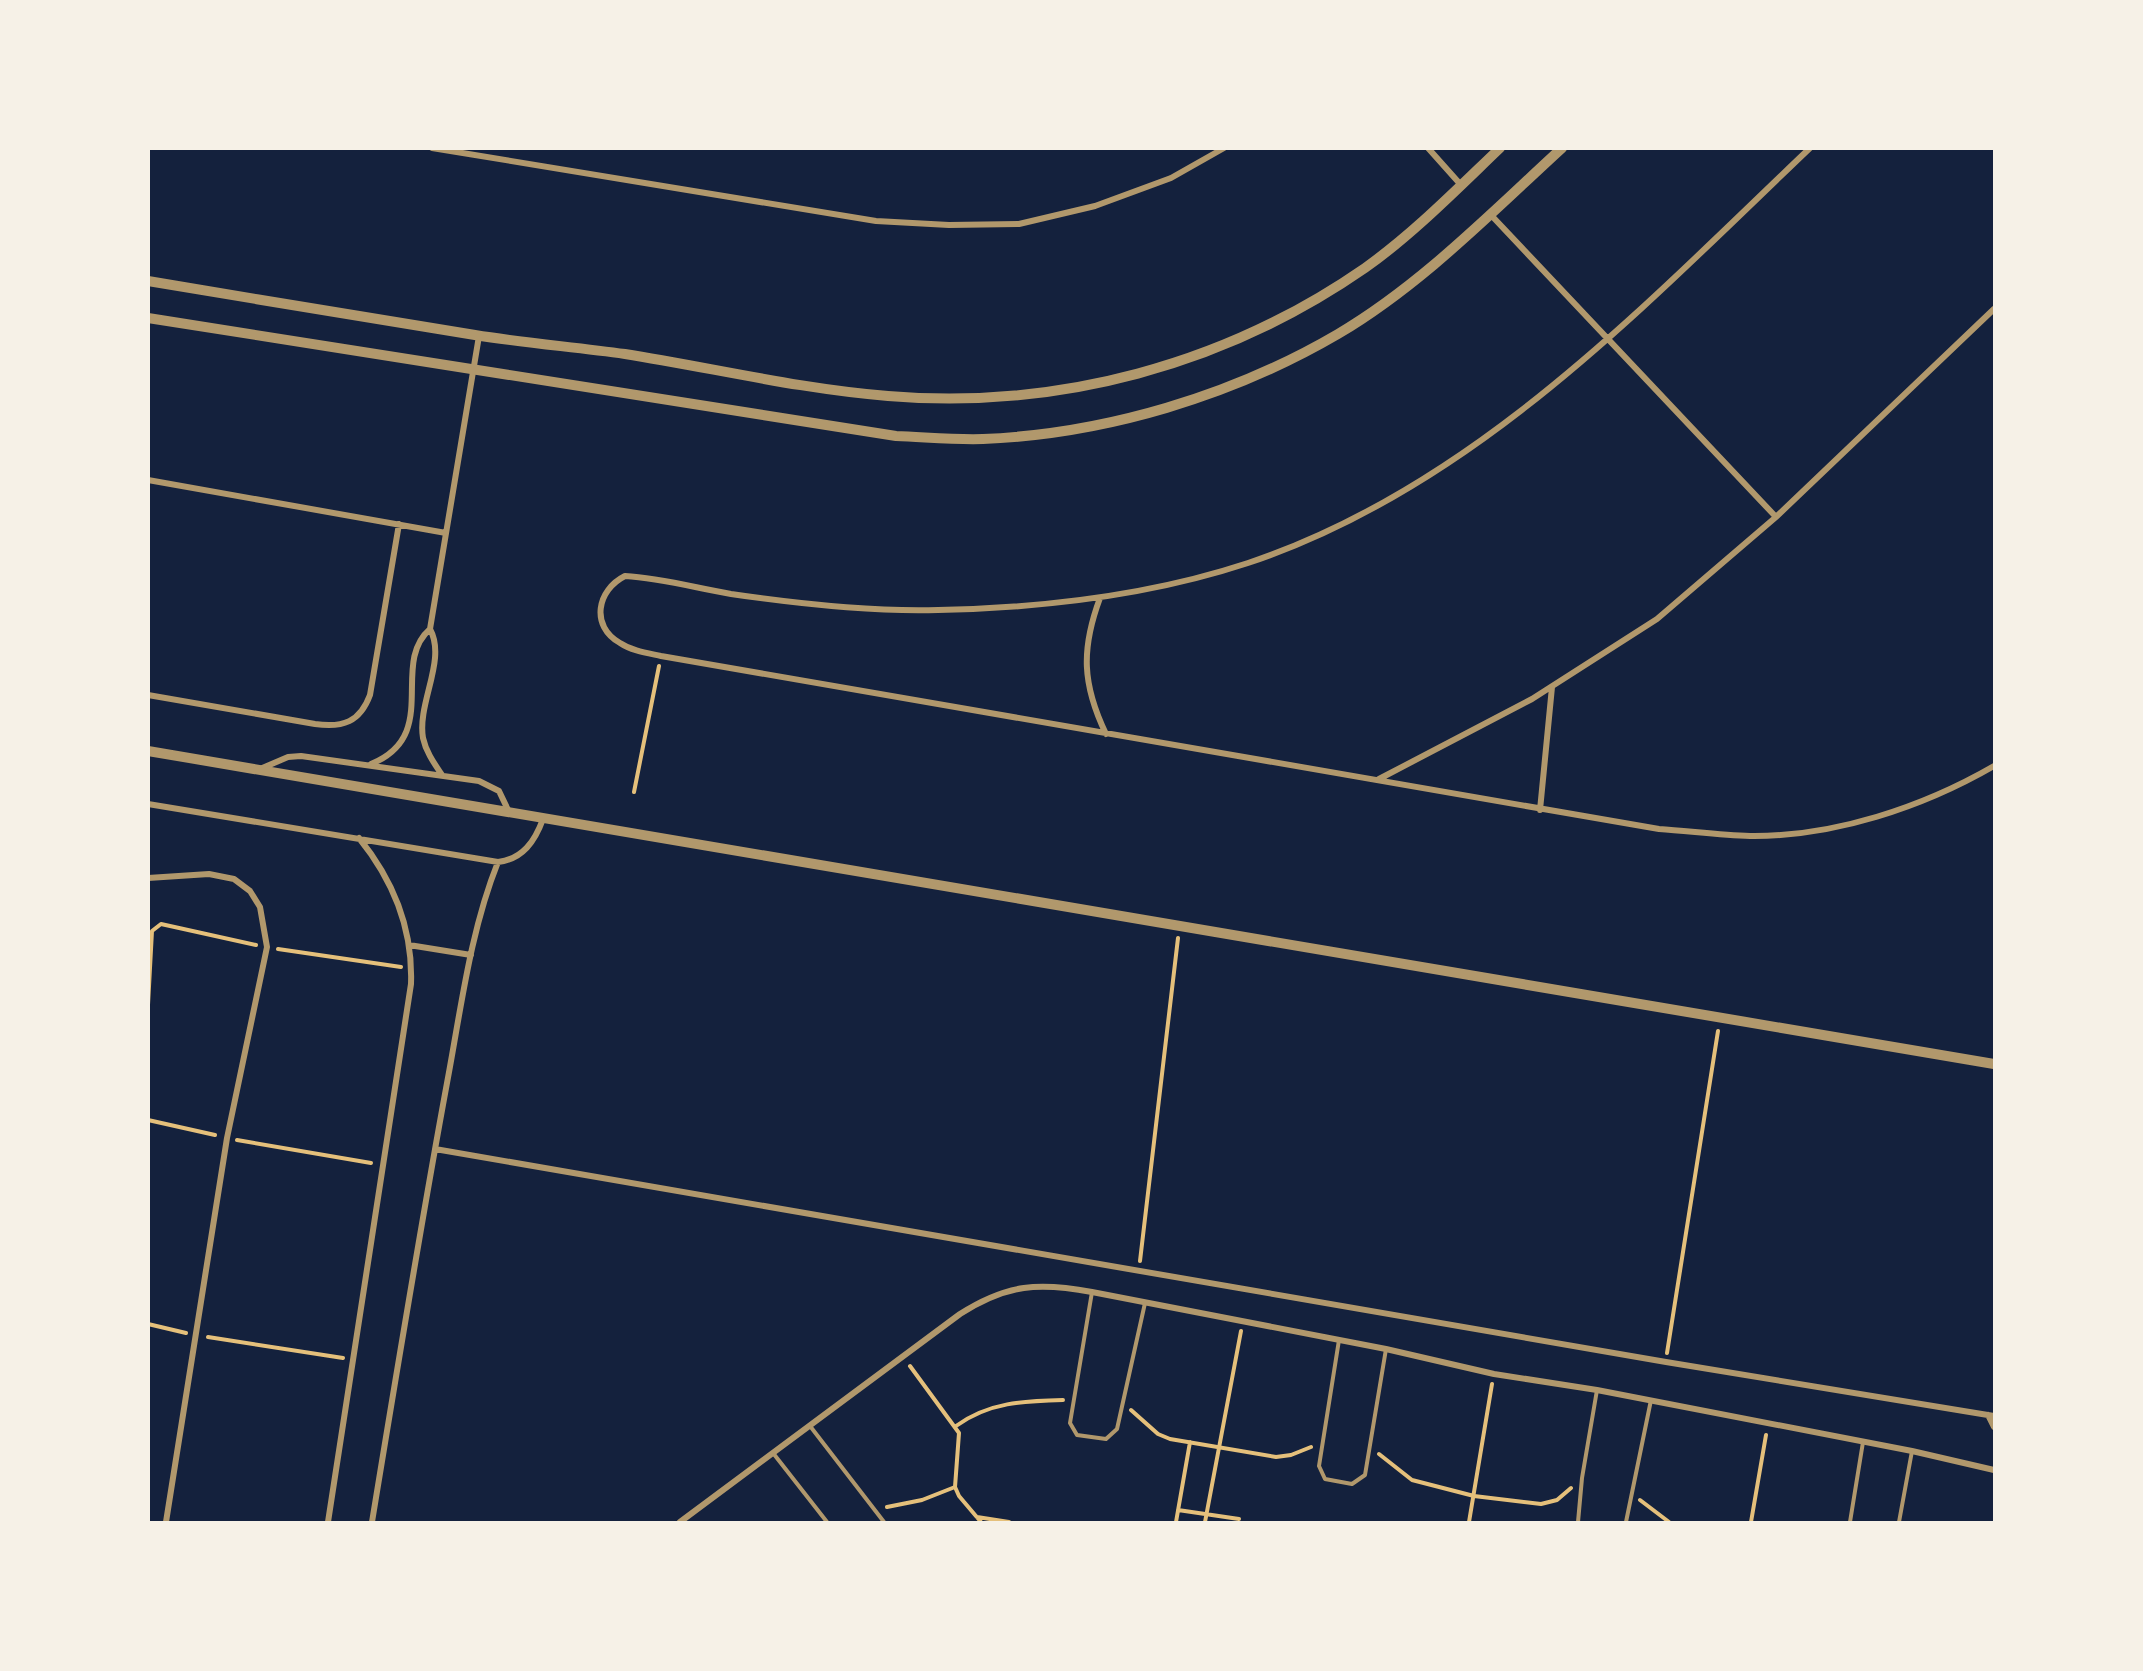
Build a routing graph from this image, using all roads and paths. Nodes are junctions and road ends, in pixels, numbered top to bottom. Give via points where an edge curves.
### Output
1 (432, 148) edge
2 (1224, 148) edge
3 (1428, 148) edge
4 (1500, 148) edge
5 (1562, 148) edge
6 (1810, 148) edge
7 (452, 150) edge
8 (1461, 185) junction
9 (1490, 214) junction
10 (148, 281) edge
11 (1995, 309) edge
12 (148, 318) edge
13 (478, 336) junction
14 (1609, 338) junction
15 (473, 370) junction
16 (148, 480) edge
17 (1776, 517) junction
18 (399, 524) junction
19 (446, 533) junction
20 (1100, 598) junction
21 (430, 629) junction
22 (661, 657) junction
23 (414, 676) junction
24 (430, 678) junction
25 (1552, 687) junction
26 (148, 695) edge
27 (1106, 734) junction
28 (148, 750) edge
29 (370, 765) junction
30 (1995, 766) edge
31 (259, 770) junction
32 (442, 775) junction
33 (1379, 780) junction
34 (634, 792) dead end
35 (148, 804) edge
36 (1540, 810) junction
37 (509, 812) junction
38 (543, 819) junction
39 (359, 838) junction
40 (498, 862) junction
41 (148, 878) edge
42 (1179, 926) junction
43 (409, 945) junction
44 (267, 947) junction
45 (471, 955) junction
46 (411, 968) junction
47 (149, 999) edge
48 (148, 1005) edge
49 (1720, 1017) junction
50 (1995, 1064) edge
51 (148, 1120) edge
52 (226, 1138) junction
53 (435, 1149) junction
54 (381, 1165) junction
55 (1139, 1271) junction
56 (1092, 1292) junction
57 (1145, 1303) junction
58 (1242, 1322) junction
59 (148, 1324) edge
60 (195, 1335) junction
61 (1339, 1340) junction
62 (1386, 1349) junction
63 (902, 1357) junction
64 (352, 1359) junction
65 (1666, 1362) junction
66 (1494, 1374) junction
67 (1597, 1390) junction
68 (1074, 1400) junction
69 (1651, 1400) junction
70 (1123, 1402) junction
71 (1991, 1415) edge
72 (1768, 1423) junction
73 (810, 1426) junction
74 (956, 1426) junction
75 (1995, 1427) edge
76 (1190, 1442) junction
77 (1323, 1442) junction
78 (1863, 1442) junction
79 (1369, 1446) junction
80 (1219, 1448) junction
81 (1912, 1451) junction
82 (773, 1453) junction
83 (1995, 1470) edge
84 (1582, 1478) junction
85 (955, 1487) junction
86 (1632, 1494) junction
87 (1474, 1496) junction
88 (874, 1510) junction
89 (1178, 1510) junction
90 (1207, 1515) junction
91 (976, 1517) junction
92 (1239, 1520) dead end
93 (166, 1522) edge
94 (328, 1522) edge
95 (372, 1522) edge
96 (680, 1522) edge
97 (827, 1522) edge
98 (884, 1522) edge
99 (981, 1522) edge
100 (1009, 1522) edge
101 (1176, 1522) edge
102 (1205, 1522) edge
103 (1469, 1522) edge
104 (1578, 1522) edge
105 (1626, 1522) edge
106 (1668, 1522) edge
107 (1750, 1522) edge
108 (1850, 1522) edge
109 (1899, 1522) edge

1 - 7 street
2 - 7 street via 1171,178 1095,206 1020,224 949,225 876,221
3 - 8 street
4 - 8 street
5 - 9 street
6 - 14 street
8 - 13 street via 1365,267 1264,327 1161,368 1053,393 1009,398 890,396
9 - 14 street
9 - 15 street via 1386,302 1281,364 1173,405 1060,431 982,439 896,436
10 - 13 street
11 - 17 street
12 - 15 street
13 - 15 street
14 - 17 street
14 - 20 street via 1469,447 1344,523 1250,562
15 - 19 street
16 - 18 street
17 - 25 street via 1658,619
18 - 19 street
18 - 26 street via 370,695 352,722 340,726 315,724
19 - 21 street
20 - 22 street via 939,610 882,609 806,604 625,576 605,592 600,605 604,628 621,644
20 - 27 street via 1090,624 1086,671 1094,708
21 - 23 street via 416,650
21 - 24 street via 436,652
22 - 27 street
22 - 34 path
23 - 24 street
23 - 29 street via 406,735 390,754
24 - 32 street via 423,738
25 - 33 street
25 - 36 street
27 - 33 street
28 - 31 street
29 - 31 street via 301,756 288,757
29 - 32 street
30 - 36 street via 1953,788 1894,811 1800,832 1752,836 1659,829
31 - 37 street
32 - 37 street via 493,786 504,797
33 - 36 street
35 - 39 street
37 - 38 street
38 - 40 street via 534,839 521,854 513,860
38 - 42 street
39 - 40 street
39 - 43 street via 392,889
40 - 45 street via 484,897
41 - 44 street via 209,874 234,879 250,891 260,907
42 - 49 street
42 - 55 path
43 - 45 street
43 - 46 street
44 - 46 path
44 - 47 path via 157,926 152,932
44 - 52 street
45 - 53 street
46 - 54 street
47 - 48 path
49 - 50 street
49 - 65 path
51 - 52 path
52 - 54 path
52 - 60 street
53 - 55 street
53 - 95 street
54 - 64 street
55 - 65 street
56 - 57 street
56 - 63 street via 1054,1285 1005,1291 967,1309
56 - 68 lane
57 - 58 street
57 - 70 lane
58 - 61 street
58 - 80 path
59 - 60 path
60 - 64 path
60 - 93 street
61 - 62 street
61 - 77 lane
62 - 66 street
62 - 79 lane
63 - 73 street
63 - 74 path
64 - 94 street
65 - 71 street
66 - 67 street
66 - 87 path
67 - 69 street
67 - 84 lane
68 - 70 lane via 1070,1423 1074,1432 1106,1439 1117,1429
68 - 74 path via 1005,1403
69 - 72 street
69 - 86 lane
70 - 76 path via 1158,1434
71 - 75 street
72 - 78 street
72 - 107 path
73 - 82 street
73 - 88 lane
74 - 85 path via 961,1442
76 - 80 path
76 - 89 path
77 - 79 lane via 1319,1470 1322,1477 1352,1484 1365,1475
77 - 80 path via 1276,1457
78 - 81 street
78 - 108 lane
79 - 87 path via 1412,1480
80 - 90 path
81 - 83 street
81 - 109 lane
82 - 96 street
82 - 97 lane
84 - 87 path via 1557,1500 1541,1504
84 - 104 lane
85 - 88 path via 922,1500
85 - 91 path
86 - 105 lane
86 - 106 path
87 - 103 path
88 - 98 lane
89 - 90 path
89 - 101 path
90 - 92 path
90 - 102 path
91 - 99 path
91 - 100 path

